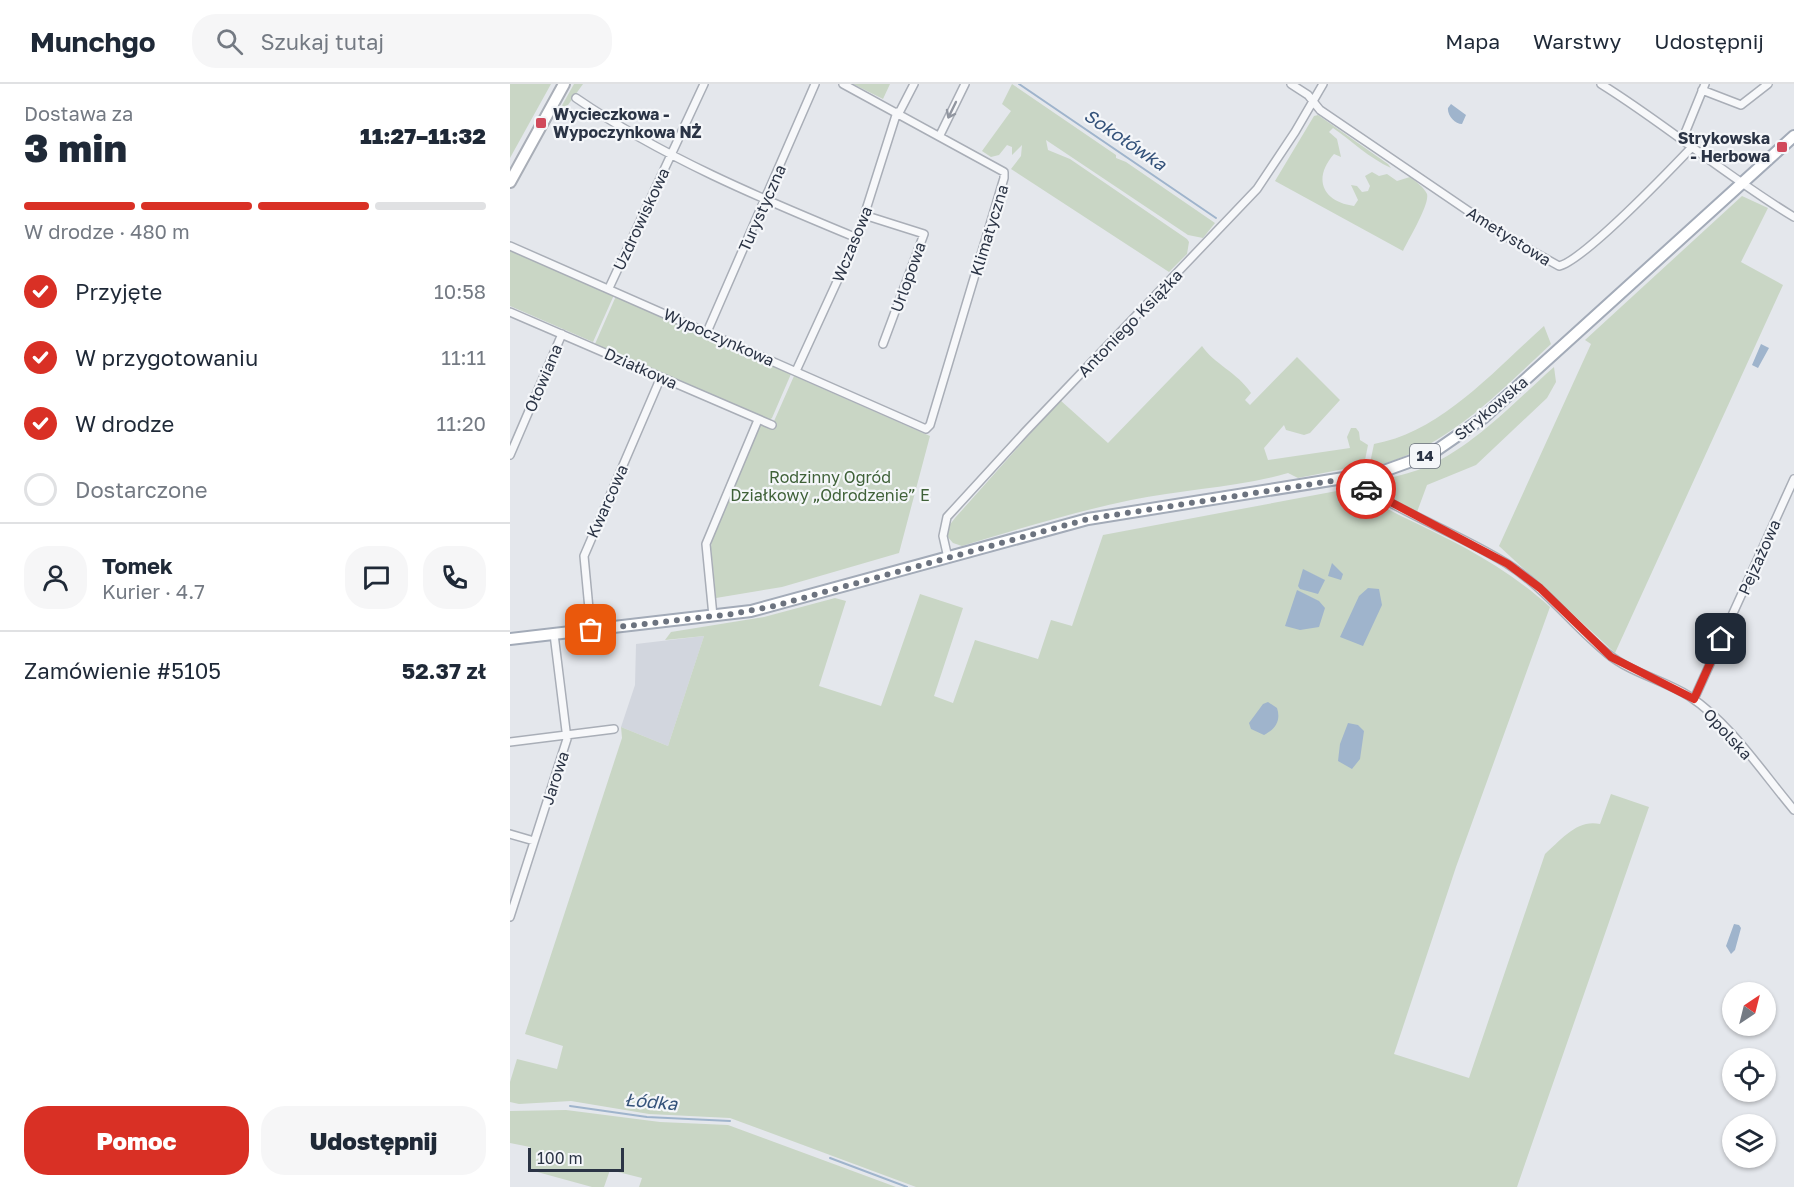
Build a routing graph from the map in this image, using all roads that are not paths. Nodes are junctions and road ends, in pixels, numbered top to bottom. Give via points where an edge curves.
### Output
1 (564, 84) edge
2 (704, 84) edge
3 (815, 84) edge
4 (843, 84) edge
5 (914, 84) edge
6 (965, 84) edge
7 (1291, 84) edge
8 (1323, 84) edge
9 (1601, 84) edge
10 (1768, 84) edge
11 (1704, 87) edge
12 (576, 98) dead end
13 (1312, 100) junction
14 (898, 112) junction
15 (940, 135) junction
16 (1794, 136) edge
17 (1683, 138) junction
18 (1693, 146) junction
19 (671, 154) junction
20 (510, 182) edge
21 (1743, 183) junction
22 (766, 200) junction
23 (864, 215) junction
24 (1794, 217) edge
25 (857, 238) junction
26 (510, 246) edge
27 (609, 288) junction
28 (510, 312) edge
29 (707, 332) junction
30 (562, 334) junction
31 (883, 344) dead end
32 (796, 372) junction
33 (661, 377) junction
34 (758, 420) junction
35 (772, 425) dead end
36 (927, 428) joint
37 (510, 455) edge
38 (1351, 478) junction
39 (1794, 479) edge
40 (948, 558) junction
41 (713, 616) junction
42 (591, 630) junction
43 (554, 634) junction
44 (510, 639) edge
45 (1694, 699) junction
46 (614, 729) dead end
47 (568, 735) junction
48 (510, 742) edge
49 (1794, 810) edge
50 (510, 834) edge
51 (534, 841) junction
52 (510, 916) edge

1 - 20 main road
2 - 19 street, Uzdrowiskowa
3 - 22 street, Turystyczna
4 - 14 street, Klimatyczna
5 - 14 street, Wczasowa
6 -> 15 street
7 - 13 street
8 - 13 street, Antoniego Książka
9 - 17 street
10 - 11 street via 1741,105
11 - 17 street
12 - 19 street via 620,128
13 - 18 street, Ametystowa via 1320,110 1505,236 1559,266 1570,262 1616,224
13 - 40 street, Antoniego Książka via 1296,132 1249,198 947,517 943,536
14 - 15 street, Klimatyczna
14 - 23 street, Wczasowa
15 - 36 street, Klimatyczna via 1000,167 1005,175
16 - 21 main road, Strykowska / 14
17 - 18 street
18 - 21 street
19 - 22 street
19 - 27 street, Uzdrowiskowa
21 - 24 street
21 - 38 main road, Strykowska / 14 via 1463,434 1414,462
22 - 25 street
22 - 29 street, Turystyczna
23 - 25 street, Wczasowa
23 - 31 street, Urlopowa via 924,234
25 - 32 street, Wczasowa
26 - 27 street, Wypoczynkowa
27 - 29 street, Wypoczynkowa
28 - 30 street, Działkowa
29 - 32 street, Wypoczynkowa
30 - 33 street, Działkowa
30 - 37 street, Ołowiana
32 - 36 street, Wypoczynkowa
33 - 34 street, Działkowa
33 - 42 street, Kwarcowa via 584,556
34 - 35 street, Działkowa
34 - 41 street via 706,544
38 - 40 main road, Strykowska / 14 via 1116,514
38 - 45 street, Opolska via 1377,497 1508,564 1540,588 1611,657
39 - 45 street, Pejzażowa
40 - 41 main road, Strykowska / 14 via 794,601
41 - 42 main road, Strykowska / 14
42 - 43 main road, Strykowska / 14
43 - 44 main road, Strykowska / 14
43 - 47 street, Jarowa
45 - 49 street, Opolska via 1731,735
46 - 47 street
47 - 48 street
47 - 51 street, Jarowa
50 - 51 street
51 - 52 street, Jarowa

